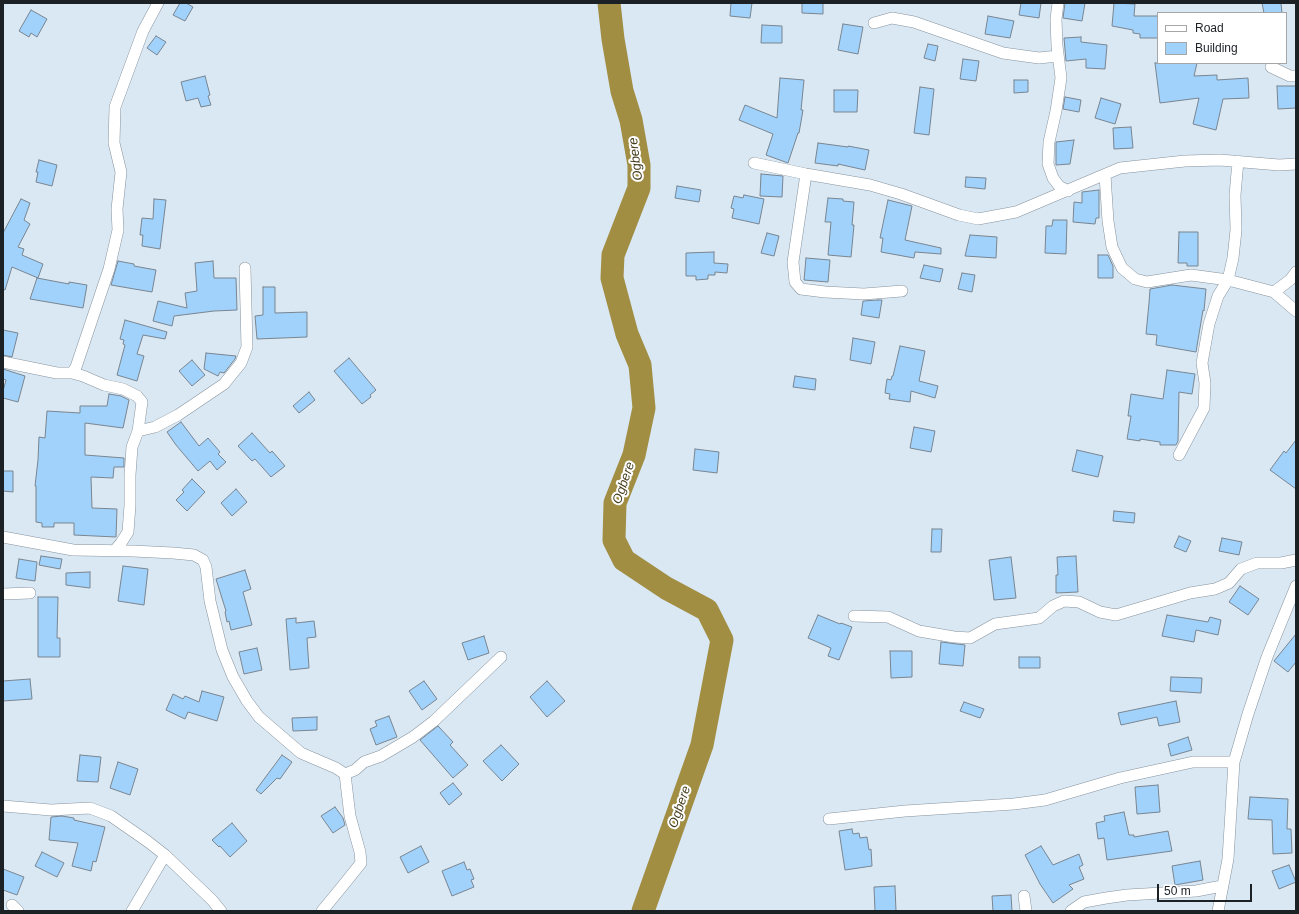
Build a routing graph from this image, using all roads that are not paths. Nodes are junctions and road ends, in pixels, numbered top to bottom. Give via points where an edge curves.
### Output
1 (158, 3) edge
2 (1058, 3) edge
3 (874, 23) dead end
4 (1058, 56) junction
5 (1271, 67) dead end
6 (1296, 76) edge
7 (1238, 161) junction
8 (754, 163) dead end
9 (1296, 164) edge
10 (806, 174) junction
11 (1105, 175) junction
12 (1068, 191) junction
13 (245, 268) dead end
14 (1296, 272) edge
15 (1228, 280) junction
16 (902, 291) dead end
17 (1274, 292) junction
18 (1296, 311) edge
19 (3, 362) edge
20 (72, 373) junction
21 (138, 431) junction
22 (1179, 455) dead end
23 (3, 537) edge
24 (115, 550) junction
25 (1296, 560) edge
26 (1296, 586) edge
27 (30, 593) dead end
28 (3, 594) edge
29 (854, 616) dead end
30 (501, 657) dead end
31 (1234, 762) junction
32 (345, 774) junction
33 (3, 806) edge
34 (829, 819) dead end
35 (165, 855) junction
36 (1222, 886) junction
37 (1024, 896) dead end
38 (132, 911) edge
39 (221, 911) edge
40 (322, 911) edge
41 (1026, 911) edge
42 (1071, 911) edge
43 (1218, 911) edge

1 - 20 street via 143,31 115,107 114,143 121,172 117,209 118,230 109,269
2 - 4 street
3 - 4 street via 892,18 914,22 1003,53 1039,58
4 - 12 street via 1061,78 1049,142 1048,164 1053,178 1059,186
5 - 6 street via 1290,76
7 - 9 street
7 - 11 street via 1185,161 1120,168
7 - 15 street via 1235,195 1236,230
8 - 10 street
10 - 12 street via 870,185 978,219 1016,212
10 - 16 street via 793,262 795,282 801,289 825,292 864,294
11 - 12 street
11 - 15 street via 1112,247 1122,268 1135,279 1147,282 1191,275
13 - 21 street via 247,347 241,364 224,384 178,415 155,427
14 - 17 street
15 - 17 street
15 - 22 street via 1218,296 1209,324 1202,363 1205,383 1204,408
17 - 18 street
19 - 20 street via 57,374
20 - 21 street via 137,396 142,402
21 - 24 street via 132,447 128,532
23 - 24 street via 73,550
24 - 32 street via 194,555 203,560 222,650 233,678 247,701 259,717 301,753
25 - 29 street via 1257,563 1242,569 1229,583 1215,589 1190,593 1116,615 1100,612 1079,602 1064,601 1052,606 1039,618 994,624 970,638 954,638 919,631 888,617
26 - 31 street via 1267,657
27 - 28 street
30 - 32 street via 434,721 413,737
31 - 34 street via 1193,762 1120,778 1044,800
31 - 36 street via 1228,859
32 - 40 street via 350,816 361,862
33 - 35 street via 51,810 90,808 111,816 148,840
35 - 38 street
35 - 39 street
36 - 42 street via 1196,891 1106,898 1084,902
36 - 43 street
37 - 41 street

